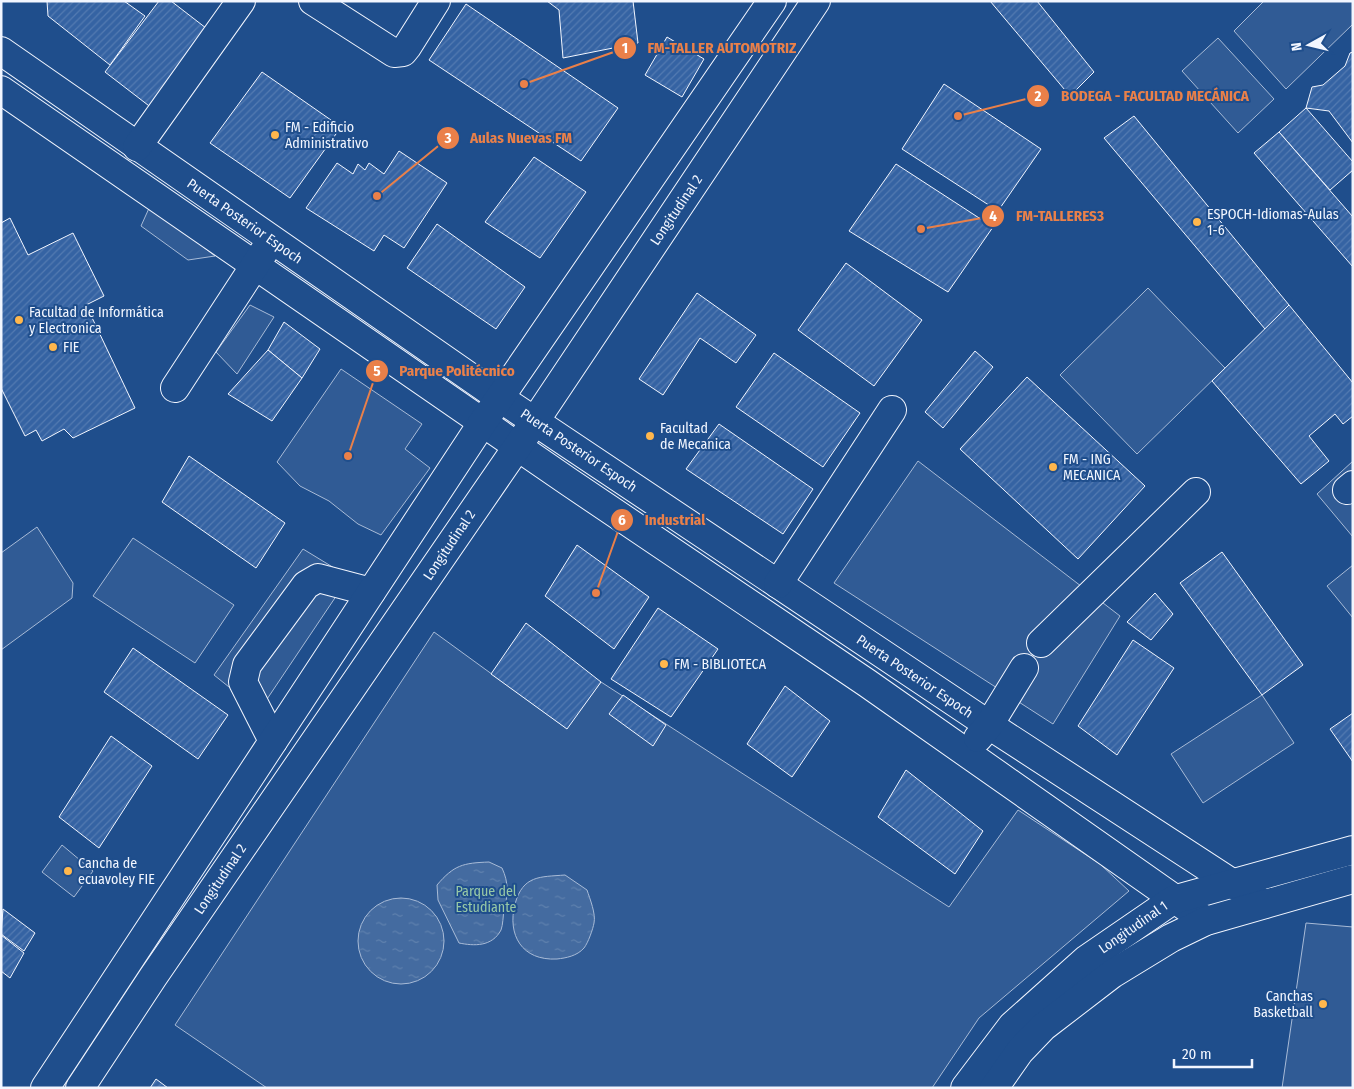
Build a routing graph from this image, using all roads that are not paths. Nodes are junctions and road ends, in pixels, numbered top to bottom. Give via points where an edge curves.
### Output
1 (241, 1) edge
2 (313, 1) edge
3 (436, 1) edge
4 (772, 1) edge
5 (816, 1) edge
6 (1, 51) edge
7 (1, 90) edge
8 (677, 139) junction
9 (137, 146) junction
10 (708, 162) junction
11 (271, 240) junction
12 (256, 266) junction
13 (175, 388) dead end
14 (500, 398) junction
15 (892, 410) dead end
16 (535, 421) junction
17 (483, 422) junction
18 (517, 446) junction
19 (1196, 492) dead end
20 (778, 584) junction
21 (371, 592) junction
22 (1041, 643) dead end
23 (1024, 668) dead end
24 (989, 725) junction
25 (273, 741) junction
26 (965, 752) junction
27 (1353, 850) edge
28 (1353, 879) edge
29 (1231, 884) junction
30 (1175, 900) junction
31 (1264, 904) junction
32 (1206, 921) junction
33 (70, 1049) junction
34 (95, 1064) junction
35 (45, 1088) edge
36 (80, 1088) edge
37 (965, 1088) edge
38 (994, 1088) edge

1 - 9 street
2 - 3 street via 394,53 403,52
4 - 8 street
5 - 10 street, Longitudinal 2
6 - 9 street, Puerta Posterior Espoch
7 - 12 street
8 - 10 street
8 - 14 street
9 - 11 street, Puerta Posterior Espoch
10 - 16 street, Longitudinal 2
11 - 12 street
11 - 14 street, Puerta Posterior Espoch
12 - 13 street
12 - 17 street
14 - 16 street, Puerta Posterior Espoch
14 - 17 street
15 - 20 street
16 - 18 street, Longitudinal 2
16 - 20 street, Puerta Posterior Espoch
17 - 18 street
17 - 21 street
18 - 26 street
18 - 34 street, Longitudinal 2
19 - 22 street
20 - 24 street, Puerta Posterior Espoch
21 - 25 street
21 - 25 street via 318,578 306,585 247,665 243,682
23 - 24 street
24 - 26 street
24 - 29 street, Puerta Posterior Espoch
25 - 33 street
26 - 30 street
27 - 29 street, Longitudinal 1
28 - 31 street, Longitudinal 1
29 - 30 street, Longitudinal 1
29 - 31 street, Puerta Posterior Espoch
30 - 32 street
30 - 37 street, Longitudinal 1 via 1086,959 1012,1026
31 - 32 street, Longitudinal 1
32 - 38 street, Longitudinal 1 via 1112,974 1042,1027
33 - 34 street
33 - 35 street
34 - 36 street, Longitudinal 2

